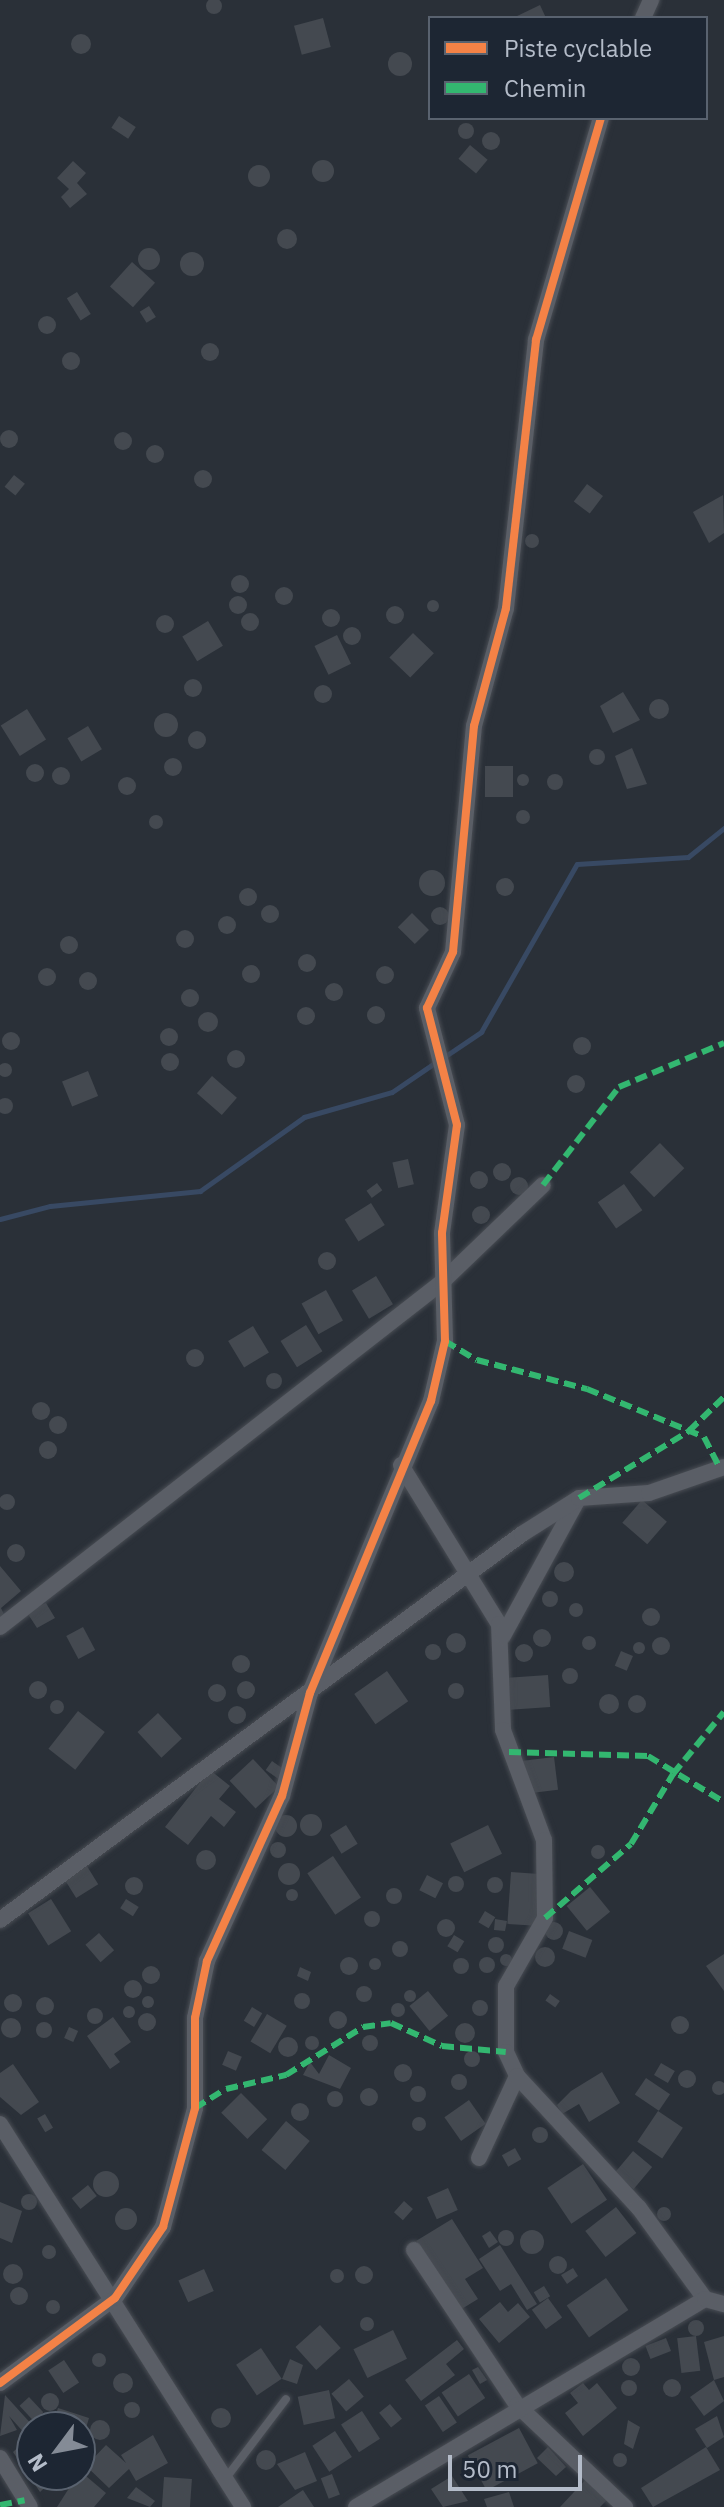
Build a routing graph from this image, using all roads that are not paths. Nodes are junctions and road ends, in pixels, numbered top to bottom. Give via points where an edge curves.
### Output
1 (600, 120) edge
2 (543, 1185) dead end
3 (441, 1283) junction
4 (401, 1465) junction
5 (724, 1467) edge
6 (579, 1498) junction
7 (469, 1578) junction
8 (0, 1627) edge
9 (503, 1636) junction
10 (310, 1693) junction
11 (0, 1920) edge
12 (517, 2076) junction
13 (0, 2124) edge
14 (479, 2158) dead end
15 (414, 2250) dead end
16 (115, 2298) junction
17 (705, 2299) junction
18 (724, 2304) edge
19 (0, 2383) edge
20 (286, 2399) dead end
21 (517, 2405) junction
22 (0, 2458) edge
23 (226, 2479) junction
24 (30, 2507) edge
25 (243, 2507) edge
26 (356, 2507) edge
27 (625, 2507) edge

1 - 3 street via 536,340 506,608 474,726 453,952 427,1008 457,1125
2 - 3 street
3 - 4 street via 445,1341 431,1401
3 - 8 street
4 - 7 street
4 - 10 street
5 - 6 street via 649,1493
6 - 7 street
6 - 9 street
7 - 9 street
7 - 10 street
9 - 12 street via 503,1730 549,1871 545,1918 506,1986 506,2052
10 - 11 street
10 - 16 street via 282,1796 207,1961 195,2018 195,2108 163,2227
12 - 14 street
12 - 17 street via 639,2208
13 - 16 street
15 - 21 street
16 - 19 street
16 - 23 street
17 - 18 street
17 - 21 street
20 - 23 lane
21 - 26 street
21 - 27 street
22 - 24 street
23 - 25 street

